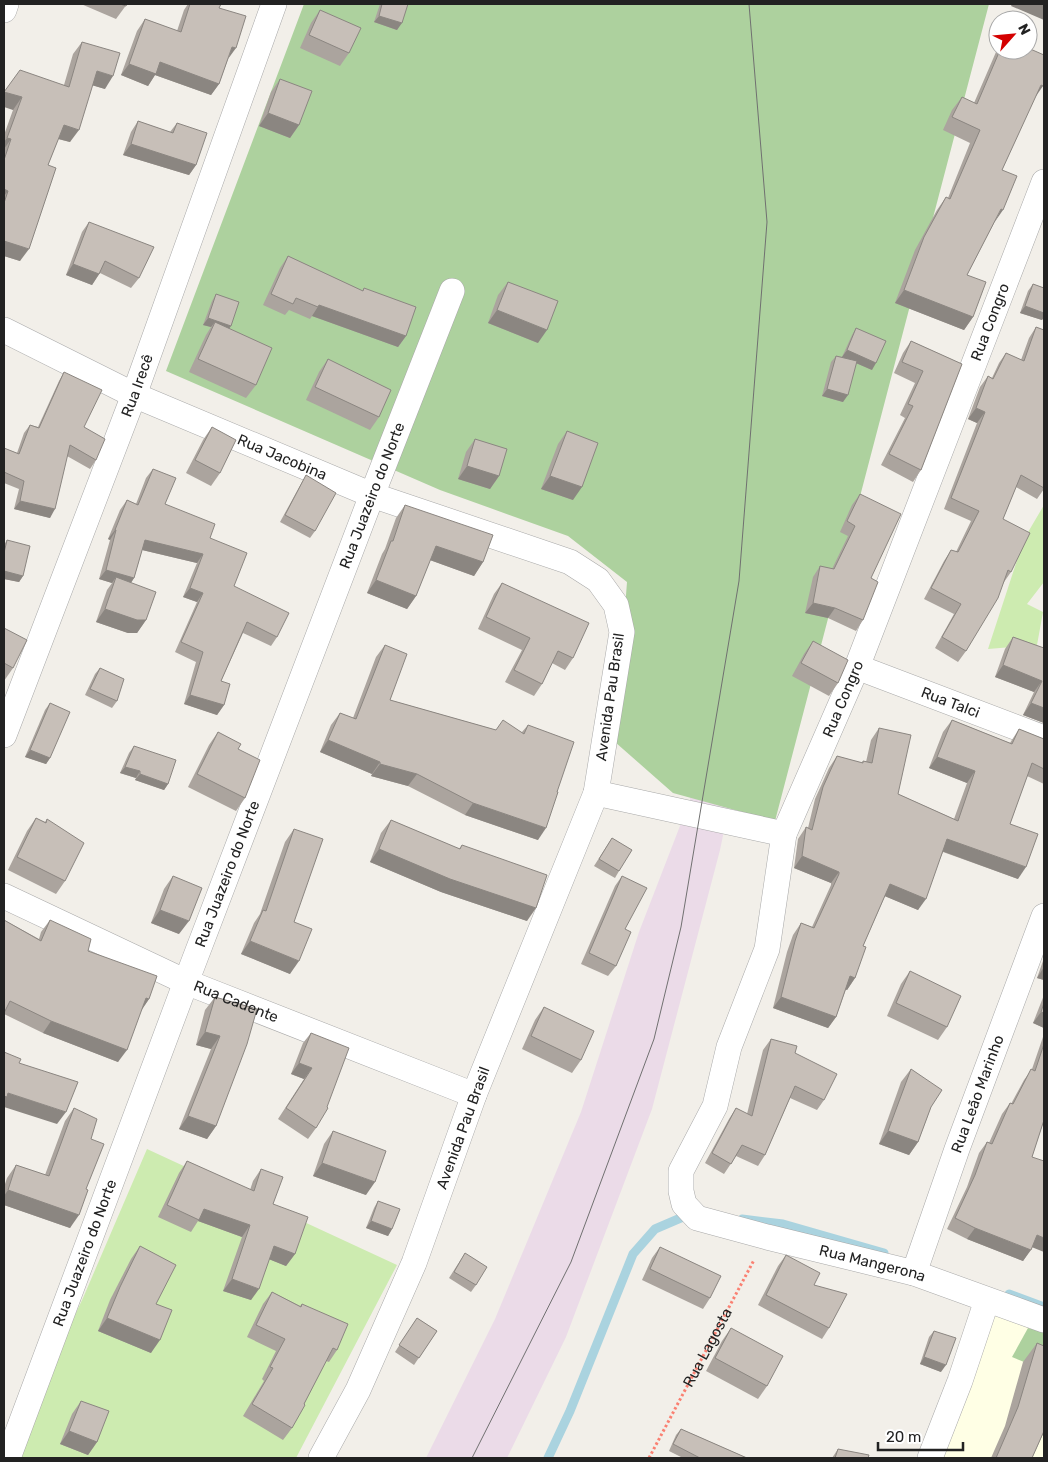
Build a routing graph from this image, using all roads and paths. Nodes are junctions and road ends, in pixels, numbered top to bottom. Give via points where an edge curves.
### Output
1 (6, 4) edge
2 (274, 4) edge
3 (4, 10) edge
4 (1044, 182) edge
5 (452, 291) dead end
6 (4, 330) edge
7 (134, 395) junction
8 (372, 495) junction
9 (570, 562) joint
10 (858, 667) junction
11 (4, 735) edge
12 (1044, 738) edge
13 (596, 793) junction
14 (784, 834) junction
15 (4, 896) edge
16 (1044, 916) edge
17 (186, 982) junction
18 (474, 1095) junction
19 (697, 1218) joint
20 (767, 1237) junction
21 (914, 1273) junction
22 (987, 1300) junction
23 (1044, 1320) edge
24 (8, 1458) edge
25 (322, 1458) edge
26 (648, 1458) edge
27 (930, 1458) edge

1 - 3 street
2 - 7 street, Rua Irecê
4 - 10 street, Rua Congro
5 - 8 street, Rua Juazeiro do Norte
6 - 7 street, Rua Jacobina
7 - 8 street, Rua Jacobina
7 - 11 street, Rua Irecê
8 - 9 street, Rua Jacobina
8 - 17 street, Rua Juazeiro do Norte
9 - 13 street, Avenida Pau Brasil via 598,580 616,604 622,632
10 - 12 street, Rua Talci
10 - 14 street, Rua Congro
13 - 14 street
13 - 18 street, Avenida Pau Brasil
14 - 19 street, Rua Congro via 767,949 729,1047 715,1106 681,1170 684,1204
15 - 17 street, Rua Cadente
16 - 21 street, Rua Leão Marinho
17 - 18 street, Rua Cadente
17 - 24 street, Rua Juazeiro do Norte
18 - 25 street, Avenida Pau Brasil via 414,1263 358,1390
19 - 20 street, Rua Mangerona
20 - 21 street, Rua Mangerona
20 - 26 path, Rua Lagosta
21 - 22 street, Rua Mangerona
22 - 23 street, Rua Mangerona
22 - 27 street

